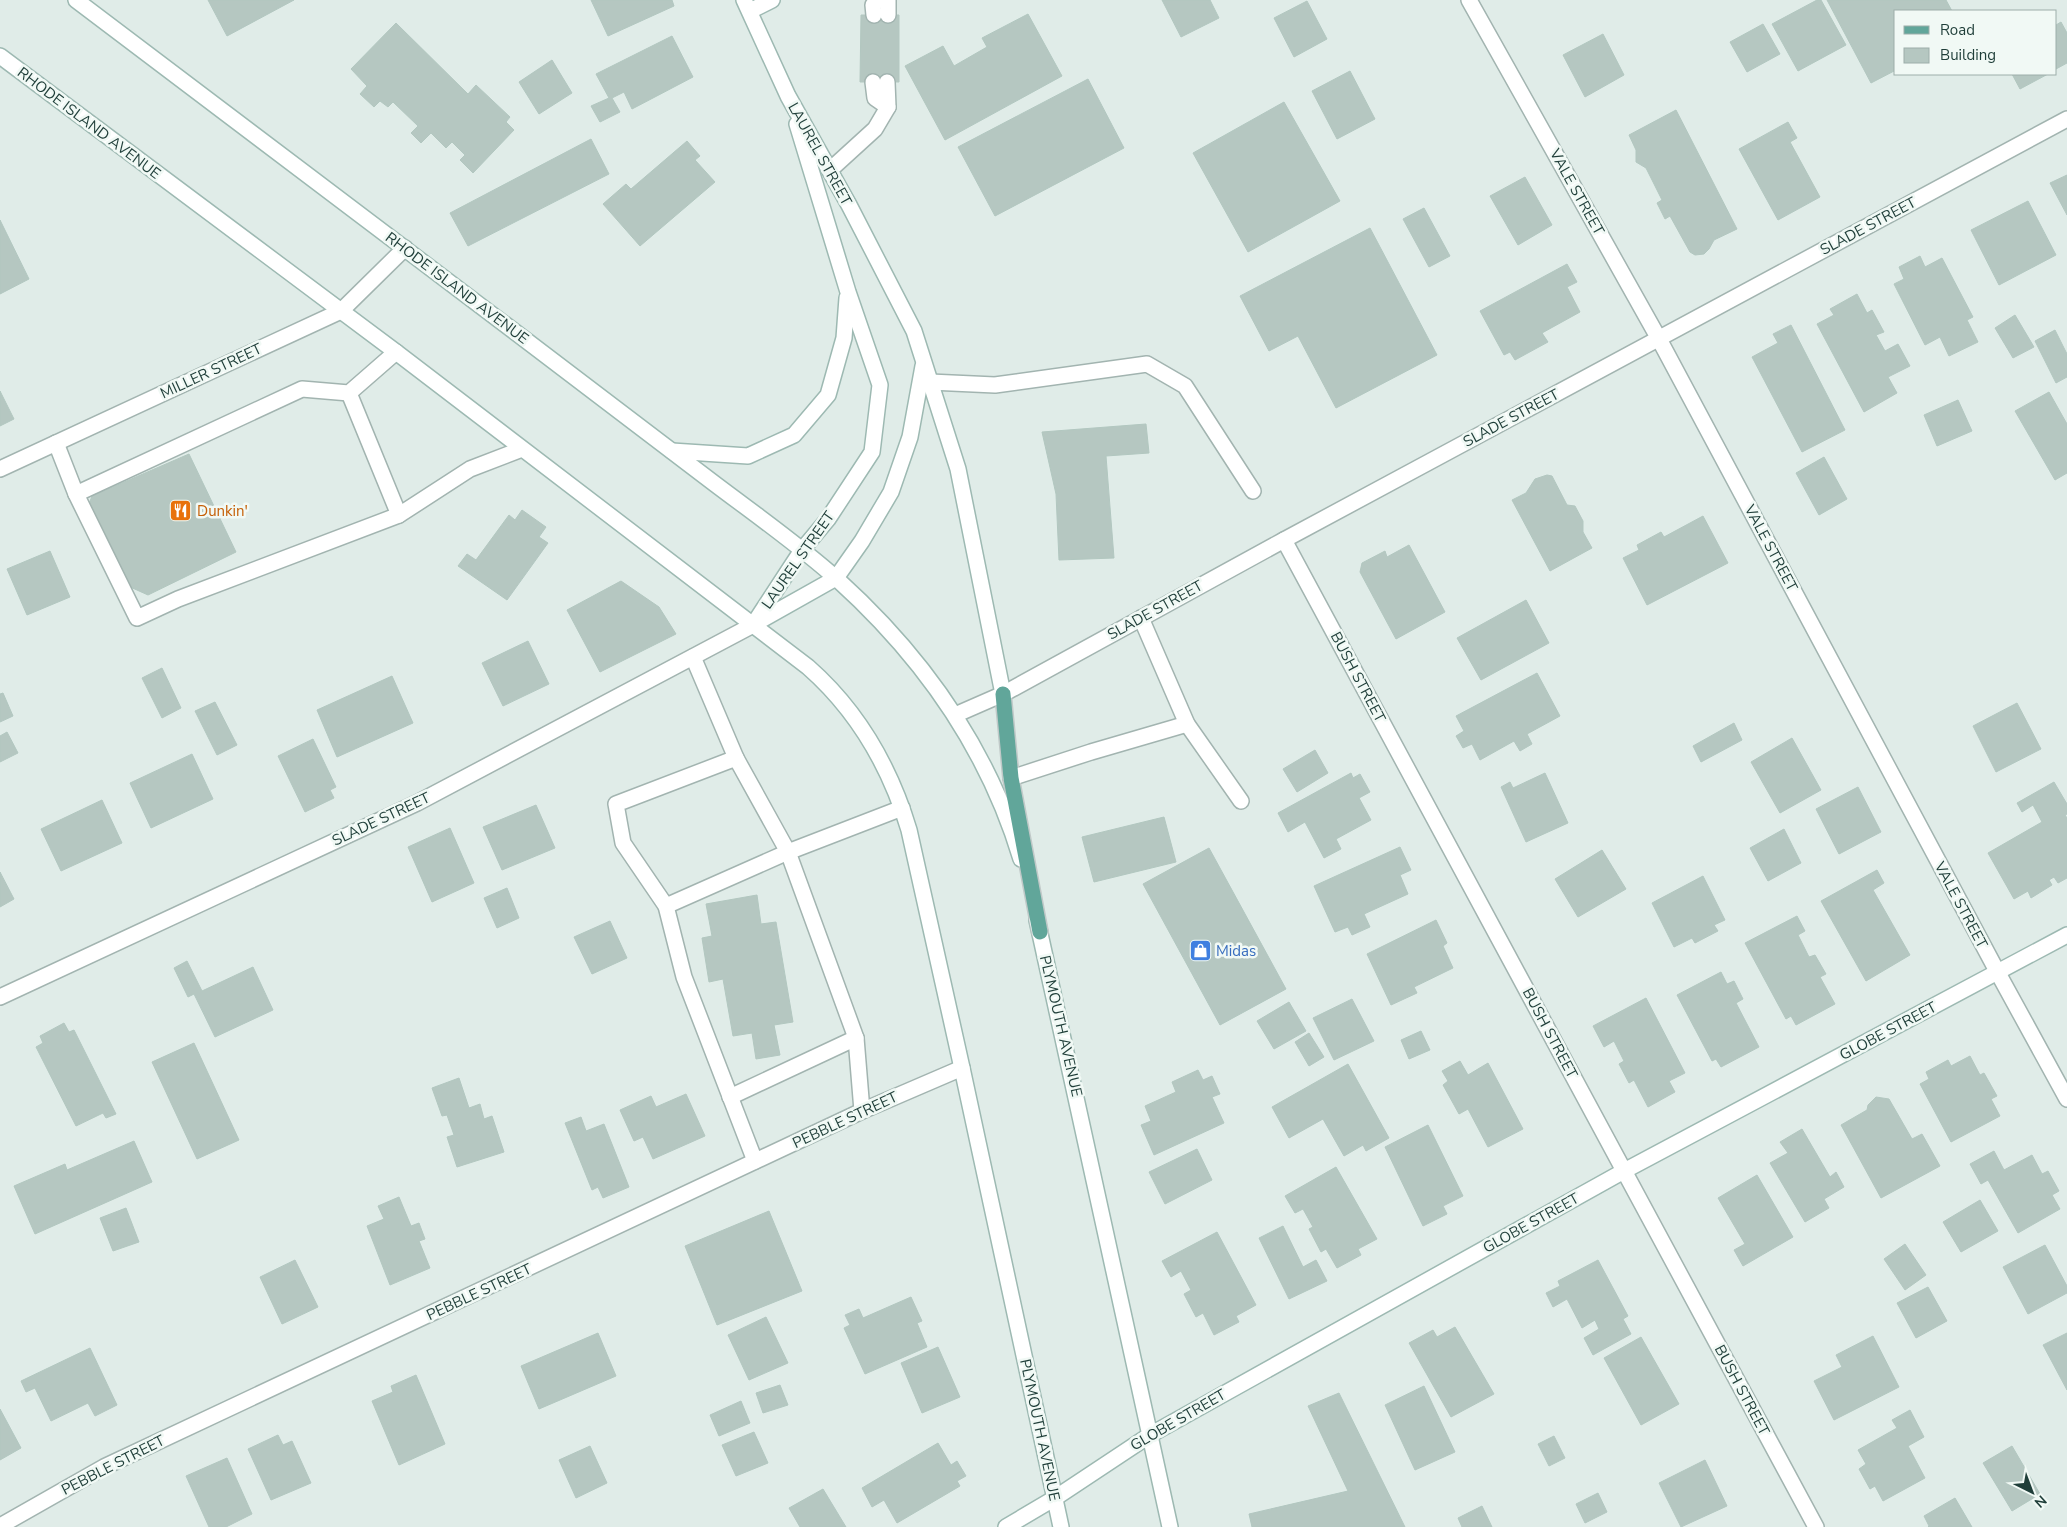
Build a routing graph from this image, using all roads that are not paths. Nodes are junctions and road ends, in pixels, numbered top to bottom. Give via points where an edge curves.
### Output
1 (76, 0) edge
2 (772, 0) edge
3 (878, 0) edge
4 (1469, 0) edge
5 (747, 6) edge
6 (883, 10) edge
7 (0, 56) edge
8 (880, 82) dead end
9 (788, 96) junction
10 (2067, 119) edge
11 (830, 170) junction
12 (404, 248) junction
13 (848, 292) junction
14 (341, 311) junction
15 (1659, 339) junction
16 (396, 352) junction
17 (924, 363) junction
18 (930, 382) junction
19 (349, 393) junction
20 (56, 443) junction
21 (522, 448) junction
22 (672, 451) junction
23 (0, 469) edge
24 (1253, 491) dead end
25 (76, 494) junction
26 (398, 515) junction
27 (1284, 540) junction
28 (802, 550) junction
29 (836, 578) junction
30 (1141, 618) junction
31 (753, 625) junction
32 (694, 657) junction
33 (1003, 694) junction
34 (955, 715) junction
35 (1187, 724) junction
36 (736, 758) junction
37 (1011, 778) junction
38 (1241, 801) dead end
39 (902, 808) junction
40 (788, 852) junction
41 (666, 906) junction
42 (1040, 932) junction
43 (2067, 935) edge
44 (1998, 973) junction
45 (0, 996) edge
46 (856, 1038) junction
47 (962, 1068) junction
48 (730, 1097) junction
49 (2067, 1099) edge
50 (862, 1111) junction
51 (755, 1161) junction
52 (1624, 1171) junction
53 (1150, 1435) junction
54 (1055, 1498) junction
55 (1809, 1525) edge
56 (0, 1526) edge
57 (1006, 1527) edge
58 (1061, 1527) edge
59 (1170, 1527) edge

1 - 12 street, RHODE ISLAND AVENUE
2 - 5 street
3 - 6 street via 873,5
4 - 15 street, VALE STREET
5 - 9 street, LAUREL STREET
7 - 14 street, RHODE ISLAND AVENUE
8 - 11 street via 888,108 875,129
9 - 11 street, LAUREL STREET
9 - 13 street, LAUREL STREET
10 - 15 street, SLADE STREET
11 - 17 street, LAUREL STREET via 914,331
12 - 14 street, MILLER STREET
12 - 22 street, RHODE ISLAND AVENUE
13 - 22 street via 844,338 828,395 794,435 748,456
13 - 28 street, LAUREL STREET via 880,385 872,452 828,519
14 - 16 street, RHODE ISLAND AVENUE
14 - 20 street, MILLER STREET
15 - 27 street, SLADE STREET
15 - 44 street, VALE STREET
16 - 19 street
16 - 21 street, RHODE ISLAND AVENUE
17 - 18 street
17 - 29 street, LAUREL STREET via 910,437 890,492
18 - 24 street via 995,384 1147,364 1185,386
18 - 33 street via 958,468
19 - 25 street via 302,389
19 - 26 street
20 - 23 street, MILLER STREET
20 - 25 street
21 - 26 street via 470,469
21 - 31 street, RHODE ISLAND AVENUE
22 - 28 street, RHODE ISLAND AVENUE
25 - 26 street via 137,618 178,599
27 - 30 street, SLADE STREET
27 - 52 street, BUSH STREET
28 - 29 street, RHODE ISLAND AVENUE
28 - 31 street, LAUREL STREET
29 - 31 street, LAUREL STREET
29 - 34 street, PLYMOUTH AVENUE via 920,665
30 - 33 street, SLADE STREET
30 - 35 street
31 - 32 street, SLADE STREET
31 - 39 street, PLYMOUTH AVENUE via 808,667 841,699 873,744
32 - 36 street
32 - 45 street, SLADE STREET via 417,803
33 - 34 street, SLADE STREET
33 - 37 main road
34 - 42 street, PLYMOUTH AVENUE via 1006,816
35 - 37 street
35 - 38 street
36 - 40 street
36 - 41 street via 616,804 623,843
37 - 42 main road
39 - 40 street
39 - 47 street, PLYMOUTH AVENUE
40 - 41 street
40 - 46 street
41 - 48 street via 684,977
42 - 53 street, PLYMOUTH AVENUE
43 - 44 street, GLOBE STREET
44 - 49 street, VALE STREET
44 - 52 street, GLOBE STREET
46 - 48 street
46 - 50 street
47 - 50 street, PEBBLE STREET
47 - 54 street, PLYMOUTH AVENUE
48 - 51 street
50 - 51 street, PEBBLE STREET
51 - 56 street, PEBBLE STREET via 104,1467
52 - 53 street, GLOBE STREET
52 - 55 street, BUSH STREET
53 - 54 street, GLOBE STREET
53 - 59 street, PLYMOUTH AVENUE
54 - 57 street, GLOBE STREET
54 - 58 street, PLYMOUTH AVENUE

